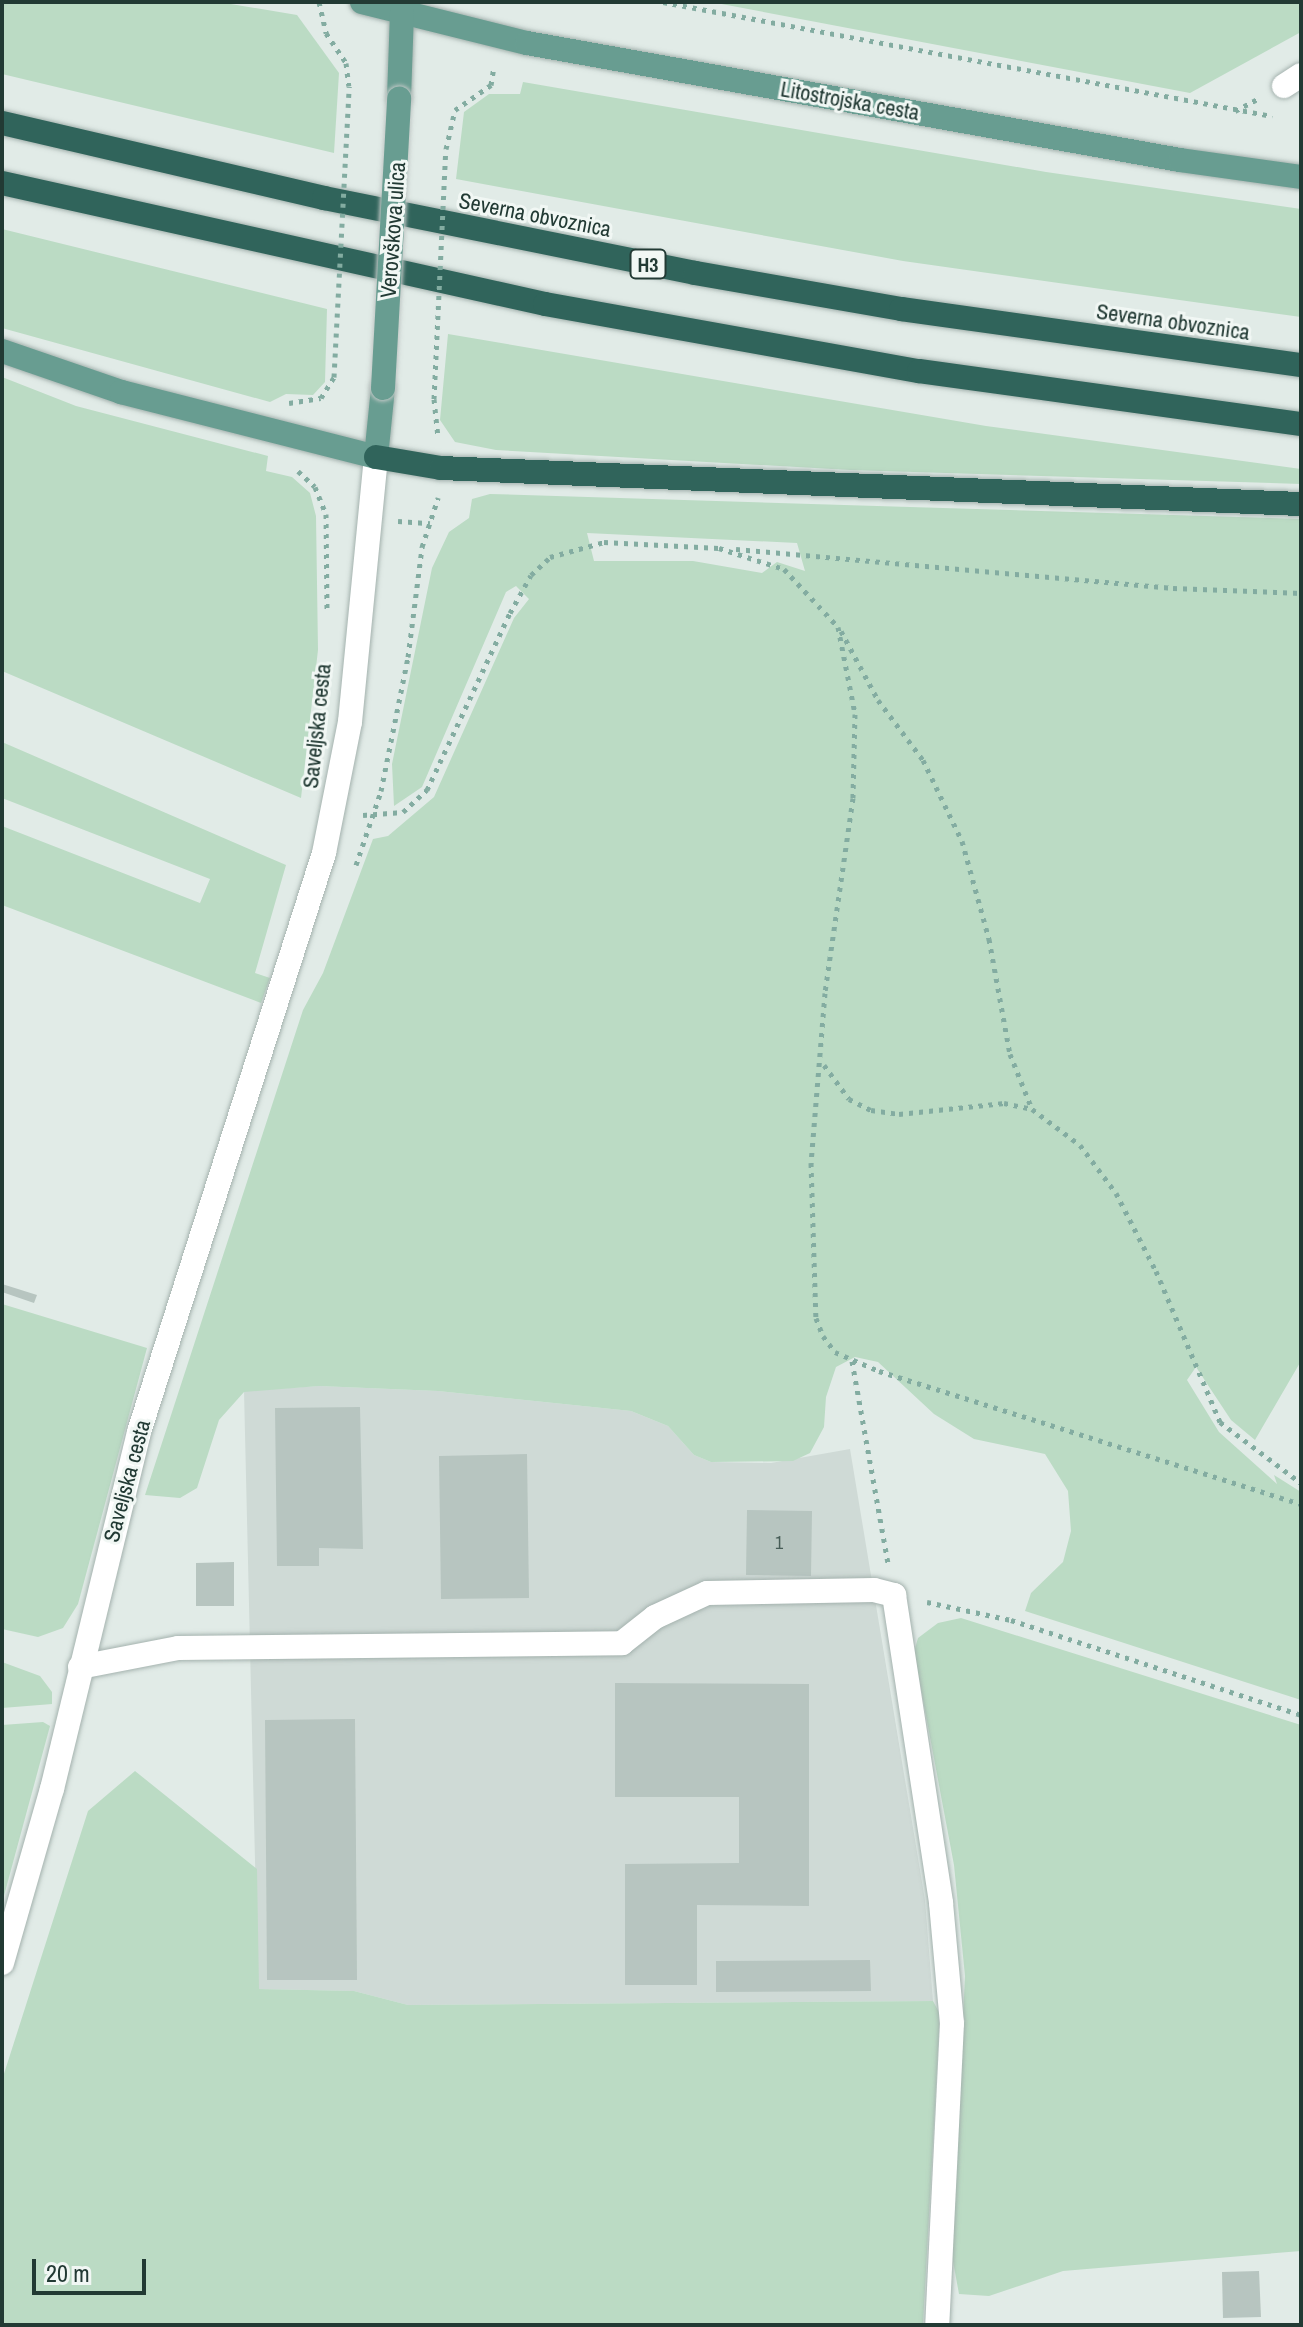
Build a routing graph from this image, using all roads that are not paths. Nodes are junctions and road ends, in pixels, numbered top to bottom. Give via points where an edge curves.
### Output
1 (362, 2) edge
2 (402, 7) edge
3 (2, 123) edge
4 (1301, 177) edge
5 (2, 183) edge
6 (2, 351) edge
7 (1301, 365) edge
8 (1301, 424) edge
9 (376, 457) junction
10 (1301, 504) edge
11 (80, 1667) junction
12 (2, 1963) edge
13 (937, 2325) edge

1 - 2 main road, Litostrojska cesta
2 - 4 main road, Litostrojska cesta via 527,43
2 - 9 main road, Verovškova ulica, bridge
3 - 7 highway, Severna obvoznica / H3 via 324,198 695,273 901,309
5 - 8 highway via 545,304 919,371
6 - 9 main road via 121,392
9 - 10 highway via 441,468
9 - 11 street, Saveljska cesta via 350,722 334,810 307,919 139,1432
11 - 12 street, Saveljska cesta
11 - 13 street via 178,1648 622,1643 655,1617 707,1593 874,1590 894,1595 941,1903 952,2023

